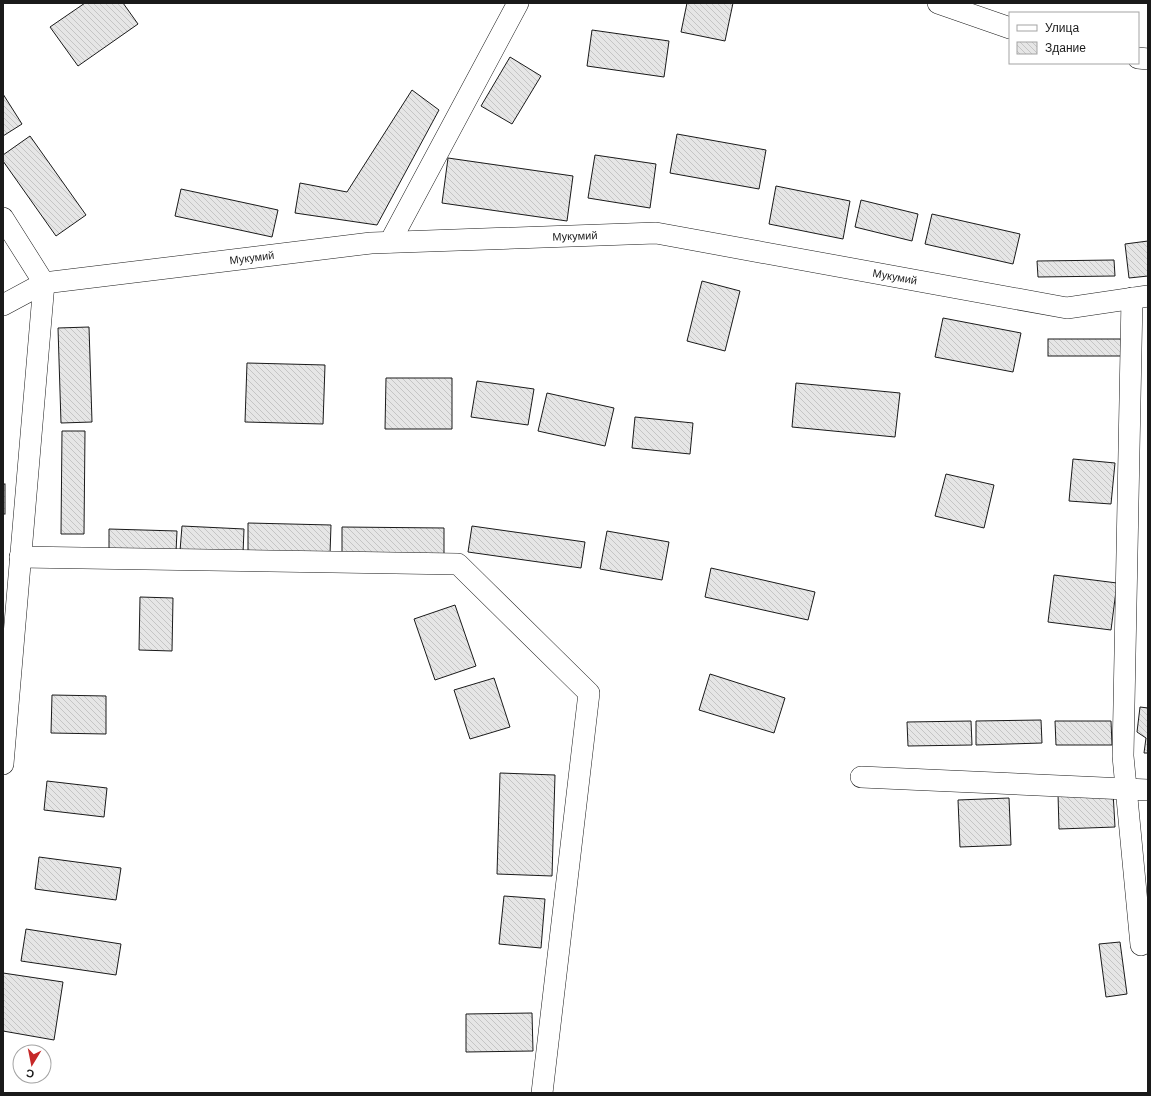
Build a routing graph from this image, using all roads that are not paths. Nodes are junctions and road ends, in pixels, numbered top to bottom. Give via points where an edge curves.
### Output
1 (518, 3) edge
2 (938, 3) edge
3 (1009, 28) edge
4 (3, 218) edge
5 (390, 242) junction
6 (44, 283) junction
7 (1140, 297) edge
8 (3, 305) edge
9 (20, 557) junction
10 (3, 764) edge
11 (861, 777) dead end
12 (1126, 789) junction
13 (1148, 790) edge
14 (1141, 945) dead end
15 (542, 1093) edge

1 - 5 street
2 - 3 street
4 - 6 street
5 - 6 street, Мукумий
5 - 7 street, Мукумий via 656,233 1068,308
6 - 8 street, Мукумий
6 - 9 street
7 - 12 street via 1123,756
9 - 10 street
9 - 15 street via 458,564 589,693
11 - 12 street
12 - 13 street
12 - 14 street

